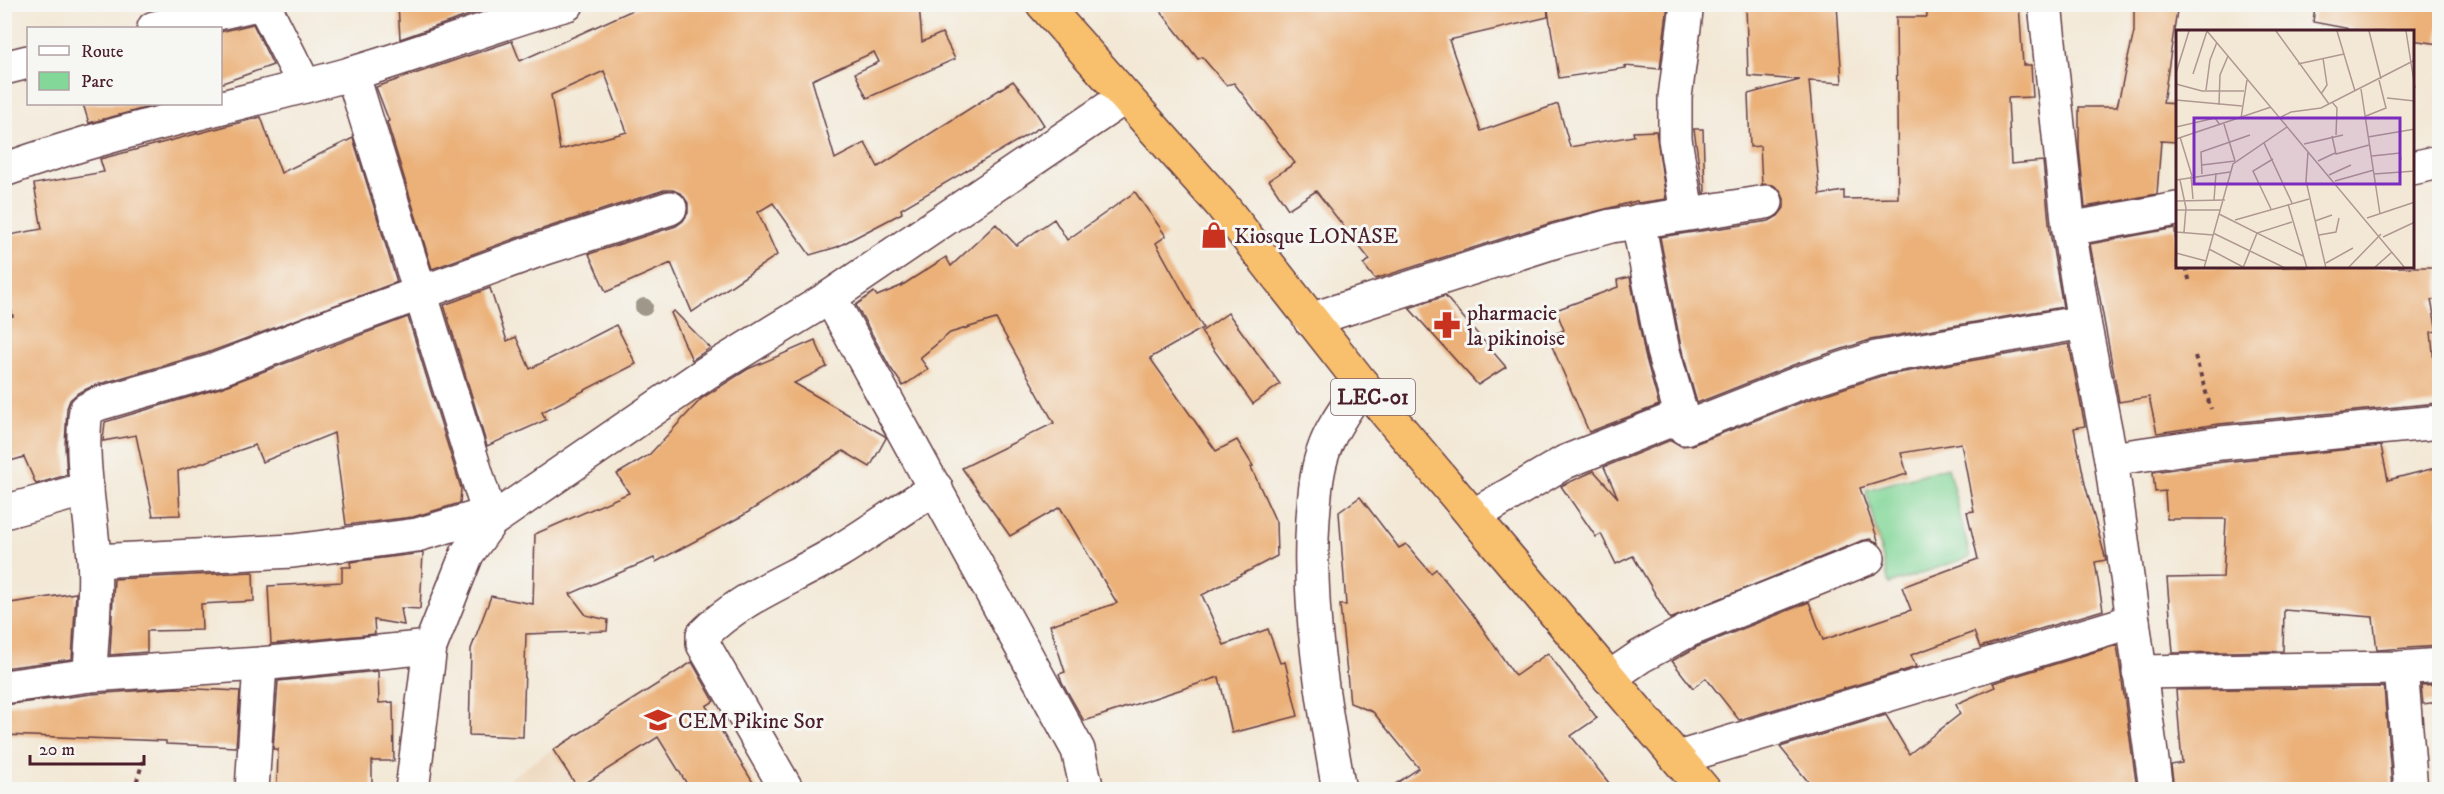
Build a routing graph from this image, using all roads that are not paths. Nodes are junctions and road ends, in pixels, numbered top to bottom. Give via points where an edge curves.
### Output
1 (1043, 4) edge
2 (1687, 4) edge
3 (2045, 4) edge
4 (561, 5) edge
5 (158, 27) edge
6 (27, 62) edge
7 (4, 68) edge
8 (352, 73) junction
9 (305, 86) junction
10 (1125, 96) junction
11 (2439, 162) edge
12 (2414, 168) edge
13 (4, 170) edge
14 (1766, 202) dead end
15 (670, 208) dead end
16 (2176, 209) edge
17 (1687, 213) junction
18 (1638, 221) junction
19 (2069, 229) junction
20 (421, 293) junction
21 (830, 297) junction
22 (1310, 320) junction
23 (2084, 322) junction
24 (1362, 384) junction
25 (1681, 416) junction
26 (2439, 422) edge
27 (2111, 459) junction
28 (936, 488) junction
29 (87, 489) junction
30 (4, 512) edge
31 (1473, 516) junction
32 (490, 517) junction
33 (1868, 558) dead end
34 (95, 561) junction
35 (2133, 621) junction
36 (430, 647) junction
37 (260, 664) junction
38 (2439, 665) edge
39 (2401, 668) junction
40 (2139, 672) junction
41 (90, 675) junction
42 (1609, 678) junction
43 (4, 687) edge
44 (1678, 758) junction
45 (252, 789) edge
46 (412, 789) edge
47 (787, 789) edge
48 (1087, 789) edge
49 (1339, 789) edge
50 (1704, 789) edge
51 (2157, 789) edge
52 (2411, 789) edge

1 - 10 highway, LEC-01
2 - 17 street via 1675,96 1675,139
3 - 19 street
4 - 8 street
5 - 9 street via 261,6
6 - 7 street
8 - 9 street
8 - 20 street
9 - 13 street via 64,148
10 - 21 street
10 - 22 highway, LEC-01 via 1220,202
11 - 12 street
14 - 17 street
15 - 20 street
16 - 19 street
17 - 18 street
18 - 22 street via 1556,241
18 - 25 street via 1663,351
19 - 23 street
20 - 29 street via 213,371 86,410
20 - 32 street
21 - 28 street
21 - 32 street via 706,372
22 - 24 highway, LEC-01
23 - 25 street via 1876,358 1799,382 1685,428
23 - 27 street
24 - 31 highway, LEC-01
24 - 49 street via 1326,445 1316,478 1313,521 1313,608
25 - 31 street via 1565,462
26 - 27 street via 2221,443
27 - 35 street
28 - 47 street via 839,551 720,617 703,635 703,644
28 - 48 street via 1078,750
29 - 30 street
29 - 34 street
31 - 42 highway, LEC-01
32 - 34 street via 417,535 304,549
32 - 36 street via 467,554
33 - 42 street via 1689,630
34 - 41 street
35 - 40 street
35 - 44 street
36 - 37 street
36 - 46 street
37 - 41 street
37 - 45 street
38 - 39 street
39 - 40 street
39 - 52 street
40 - 51 street
41 - 43 street
42 - 44 highway, LEC-01
44 - 50 highway, LEC-01

